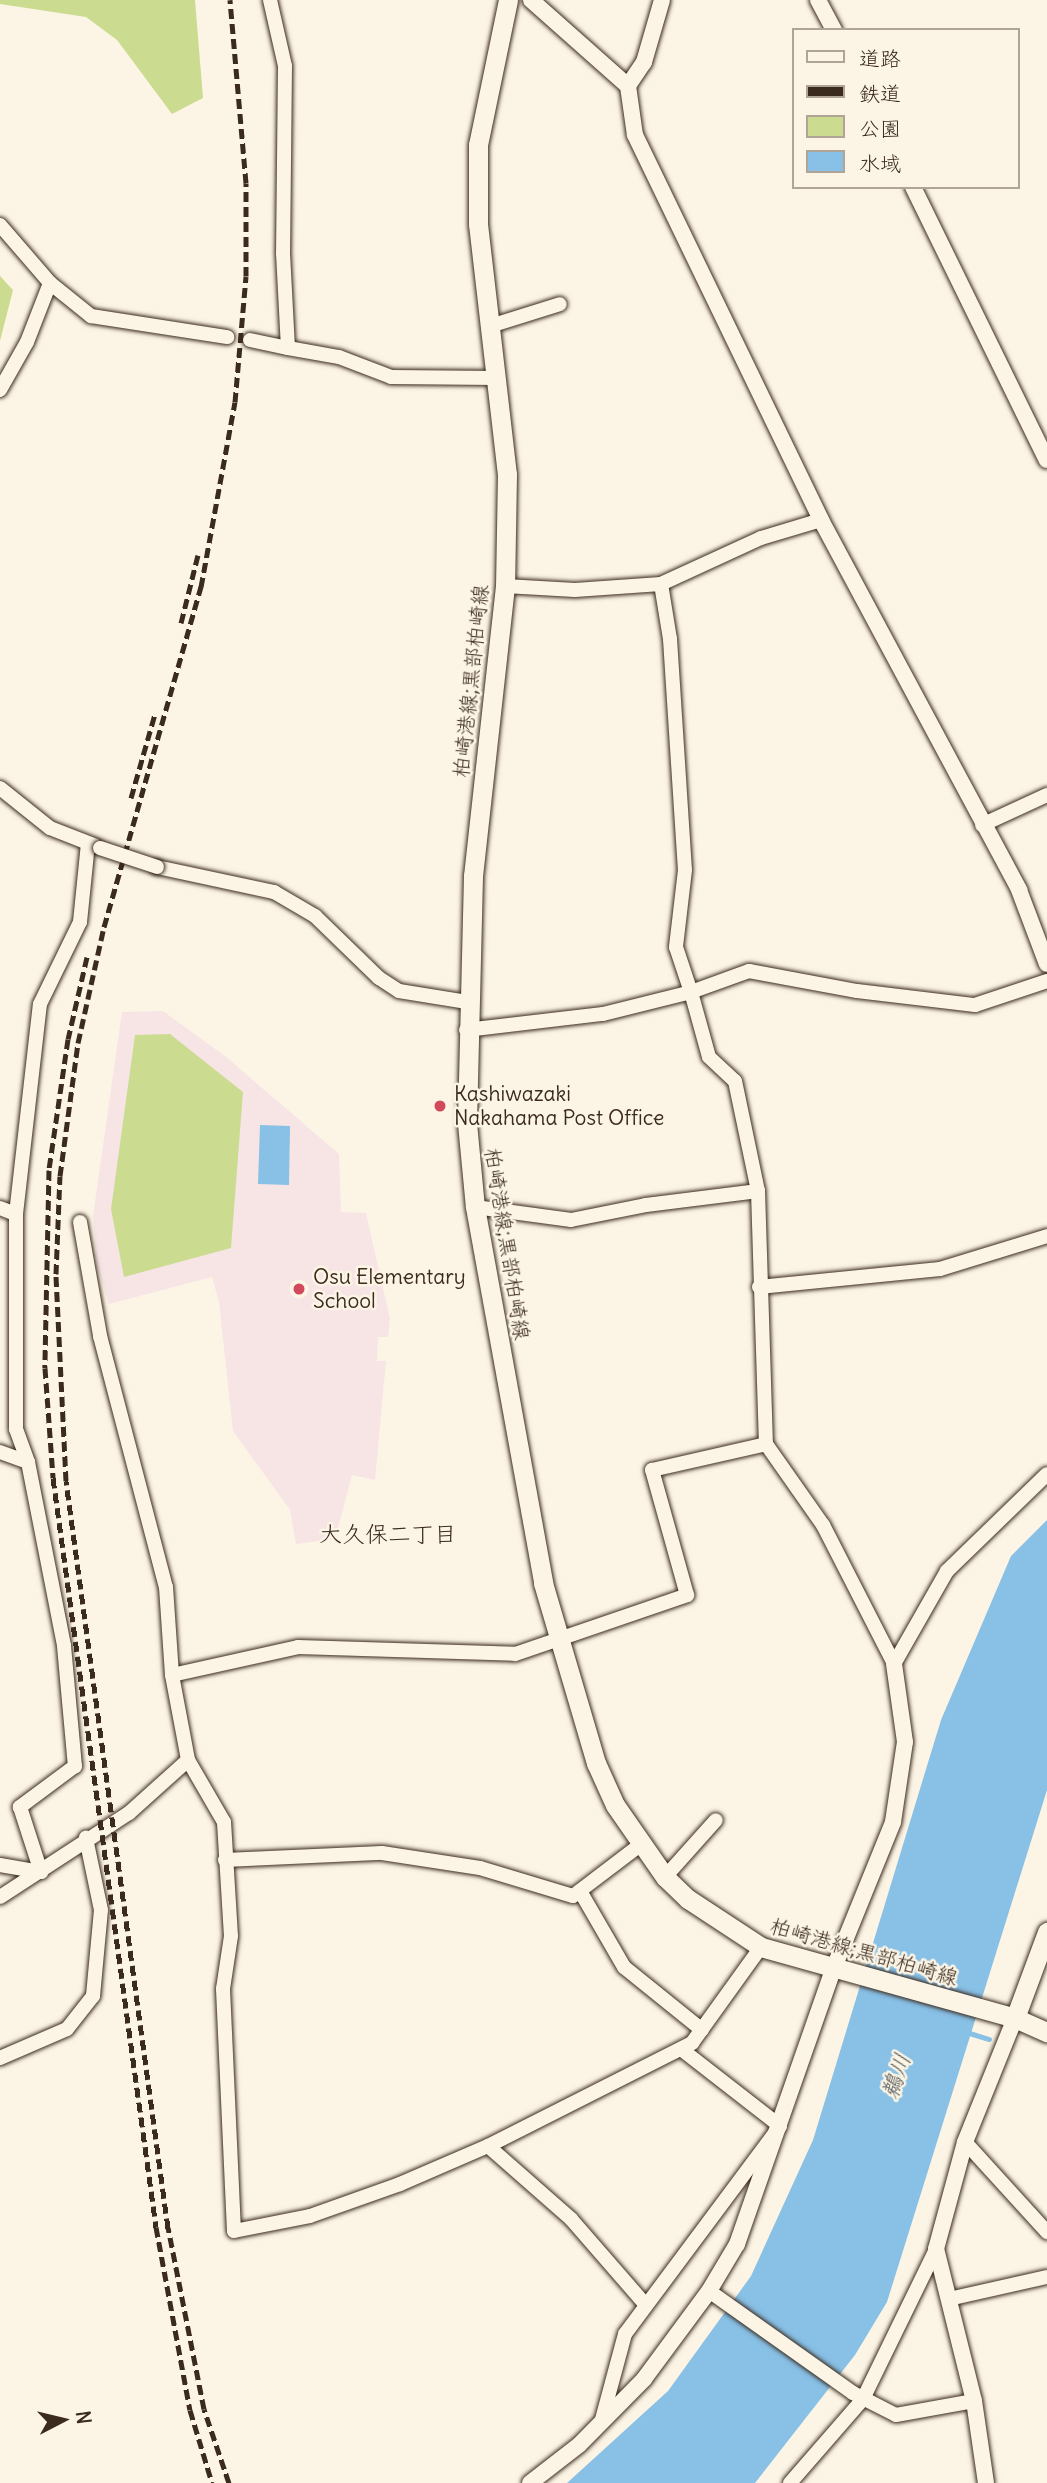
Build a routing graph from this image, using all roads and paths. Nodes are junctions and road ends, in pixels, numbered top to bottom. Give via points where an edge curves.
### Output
1 (270, 0) edge
2 (508, 0) edge
3 (531, 0) edge
4 (662, 0) edge
5 (818, 0) edge
6 (833, 28) edge
7 (628, 86) junction
8 (914, 189) edge
9 (0, 225) edge
10 (50, 283) junction
11 (560, 304) dead end
12 (490, 326) junction
13 (227, 337) dead end
14 (250, 340) dead end
15 (289, 348) junction
16 (496, 378) junction
17 (0, 390) edge
18 (1047, 460) edge
19 (821, 520) junction
20 (660, 584) junction
21 (505, 586) junction
22 (0, 788) edge
23 (1047, 795) edge
24 (982, 825) junction
25 (94, 846) junction
26 (1047, 964) edge
27 (1047, 981) edge
28 (691, 992) junction
29 (467, 1002) junction
30 (466, 1030) junction
31 (758, 1191) junction
32 (475, 1207) junction
33 (0, 1208) edge
34 (16, 1214) junction
35 (80, 1222) dead end
36 (1047, 1236) edge
37 (759, 1287) junction
38 (766, 1444) junction
39 (0, 1452) edge
40 (28, 1462) junction
41 (1047, 1474) edge
42 (559, 1642) junction
43 (894, 1664) junction
44 (172, 1675) junction
45 (188, 1760) junction
46 (716, 1820) dead end
47 (86, 1838) junction
48 (640, 1845) junction
49 (225, 1860) junction
50 (0, 1865) edge
51 (41, 1872) junction
52 (665, 1877) junction
53 (580, 1891) junction
54 (0, 1897) edge
55 (1045, 1942) edge
56 (761, 1947) junction
57 (839, 1972) junction
58 (1015, 2018) junction
59 (702, 2030) junction
60 (1047, 2032) edge
61 (681, 2049) junction
62 (0, 2058) edge
63 (780, 2126) junction
64 (965, 2142) junction
65 (488, 2146) junction
66 (1047, 2232) edge
67 (936, 2249) junction
68 (1047, 2277) edge
69 (714, 2295) junction
70 (948, 2299) junction
71 (645, 2304) junction
72 (858, 2396) junction
73 (974, 2401) junction
74 (601, 2423) junction
75 (530, 2483) edge
76 (790, 2483) edge
77 (986, 2483) edge

1 - 15 street via 285,66 283,253
2 - 12 main road, 柏崎港線;黒部柏崎線 via 478,145 478,224
3 - 7 street
4 - 7 street via 644,62
5 - 6 street
7 - 19 street via 635,135
8 - 18 street
9 - 10 street
10 - 13 street via 90,316
10 - 17 street via 27,342
11 - 12 street
12 - 16 main road, 柏崎港線;黒部柏崎線
14 - 15 street
15 - 16 street via 339,357 391,377
16 - 21 main road, 柏崎港線;黒部柏崎線 via 507,474
19 - 20 street via 761,537
19 - 24 street
20 - 21 street via 575,590
20 - 28 street via 670,639 685,870 676,947
21 - 29 main road, 柏崎港線;黒部柏崎線 via 473,876
22 - 25 street via 50,828
23 - 24 street
24 - 26 street via 1019,890
25 - 29 street, bridge via 157,867 274,891 316,916 379,978 399,990
25 - 34 street via 80,922 40,1004
27 - 28 street via 975,1005 857,991 749,971
28 - 30 street via 603,1014
28 - 31 street via 709,1057 735,1081
29 - 30 main road, 柏崎港線;黒部柏崎線
30 - 32 main road, 柏崎港線;黒部柏崎線 via 467,1123
31 - 32 street via 571,1220
31 - 37 street
32 - 42 main road, 柏崎港線;黒部柏崎線 via 529,1511
33 - 34 street
34 - 40 street via 16,1429
35 - 44 street via 100,1336 166,1587
36 - 37 street via 940,1269
37 - 38 street
38 - 42 street via 652,1470 687,1595
38 - 43 street via 823,1525
39 - 40 street
40 - 51 street via 64,1646 75,1766 20,1807
41 - 43 street via 947,1571
42 - 44 street via 515,1654 298,1647
42 - 48 main road, 柏崎港線;黒部柏崎線 via 596,1763
43 - 57 street via 905,1742 893,1822
44 - 45 street
45 - 47 street via 129,1813
45 - 49 street via 224,1822
46 - 52 street
47 - 51 street
47 - 62 street via 101,1910 93,1996 67,2029
48 - 52 main road, 柏崎港線;黒部柏崎線
48 - 53 street
49 - 53 street via 382,1853 480,1868 573,1896
49 - 65 street via 231,1936 223,1989 234,2231 310,2216
50 - 51 street
51 - 54 street
52 - 56 main road, 柏崎港線;黒部柏崎線 via 722,1924
53 - 59 street via 624,1967
55 - 58 main road
56 - 57 main road, 柏崎港線;黒部柏崎線
56 - 59 street
57 - 58 main road, 柏崎港線;黒部柏崎線
57 - 63 street
58 - 60 main road, 柏崎港線;黒部柏崎線
58 - 64 street
59 - 61 street
61 - 63 street
61 - 65 street
63 - 69 street
63 - 71 street
64 - 66 street
64 - 67 street
65 - 71 street via 572,2219
67 - 70 street
67 - 72 street
68 - 70 street
69 - 72 street
69 - 74 street via 645,2379
70 - 73 street
71 - 74 street via 625,2333
72 - 73 street via 896,2415
72 - 76 street
73 - 77 street
74 - 75 street

